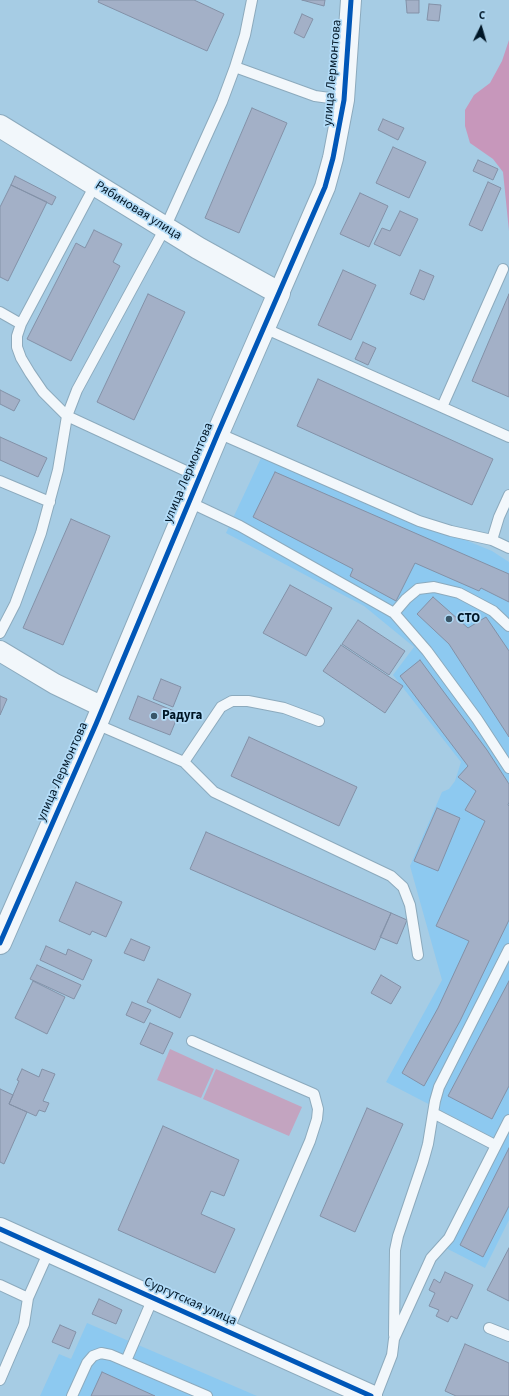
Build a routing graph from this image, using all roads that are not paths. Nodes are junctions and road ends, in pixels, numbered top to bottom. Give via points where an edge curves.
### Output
1 (252, 0) edge
2 (351, 0) edge
3 (235, 67) junction
4 (344, 100) junction
5 (0, 126) edge
6 (95, 185) junction
7 (165, 228) junction
8 (503, 269) dead end
9 (279, 293) junction
10 (0, 312) edge
11 (21, 324) junction
12 (264, 328) junction
13 (442, 407) junction
14 (67, 416) junction
15 (218, 433) junction
16 (509, 437) edge
17 (200, 477) junction
18 (0, 481) edge
19 (509, 495) edge
20 (50, 502) junction
21 (189, 502) junction
22 (492, 540) junction
23 (509, 548) edge
24 (394, 613) junction
25 (509, 626) edge
26 (0, 633) edge
27 (0, 651) edge
28 (99, 715) junction
29 (319, 722) dead end
30 (184, 762) junction
31 (509, 768) edge
32 (4, 920) edge
33 (0, 943) edge
34 (509, 949) edge
35 (418, 955) dead end
36 (192, 1041) dead end
37 (433, 1113) junction
38 (509, 1120) edge
39 (495, 1145) junction
40 (0, 1229) edge
41 (49, 1251) junction
42 (0, 1285) edge
43 (28, 1298) junction
44 (153, 1298) junction
45 (489, 1328) dead end
46 (228, 1332) junction
47 (509, 1336) edge
48 (394, 1339) junction
49 (126, 1361) junction
50 (0, 1380) edge
51 (72, 1396) edge
52 (207, 1396) edge
53 (371, 1396) edge
54 (376, 1396) edge

1 - 3 lane
2 - 4 street, улица Лермонтова
3 - 4 lane via 315,96
3 - 7 lane via 222,102
4 - 9 street, улица Лермонтова via 325,187
5 - 6 street, Рябиновая улица
6 - 7 street, Рябиновая улица
6 - 11 lane
7 - 9 street, Рябиновая улица
7 - 14 lane via 77,390
8 - 13 lane
9 - 12 street, улица Лермонтова
10 - 11 lane
11 - 14 lane via 17,336 21,358 43,392
12 - 13 lane
12 - 15 street, улица Лермонтова
13 - 16 lane
14 - 17 lane
14 - 20 lane
15 - 17 street, улица Лермонтова
15 - 22 lane via 419,521
17 - 21 street, улица Лермонтова
18 - 20 lane
19 - 22 lane
20 - 26 lane via 15,604
21 - 24 lane via 240,526
21 - 28 street, улица Лермонтова
22 - 23 lane
24 - 25 lane via 418,589 434,588 459,593 493,611
24 - 31 lane via 427,651 478,720
27 - 28 street via 55,684
28 - 30 lane
28 - 32 street, улица Лермонтова
29 - 30 lane via 284,708 248,701 232,701 221,708
30 - 35 lane via 214,792 391,876 403,887 410,905
32 - 33 street, улица Лермонтова
34 - 37 lane via 439,1087
36 - 46 lane via 314,1094 318,1109 318,1119 310,1141
37 - 39 lane
37 - 48 lane via 428,1144 395,1250
38 - 39 lane
39 - 48 lane via 449,1238 431,1258
40 - 41 street, Сургутская улица
41 - 43 lane
41 - 44 street, Сургутская улица
42 - 43 lane
43 - 50 lane via 24,1324
44 - 46 street, Сургутская улица
44 - 49 lane
45 - 47 lane
46 - 53 street, Сургутская улица
48 - 54 lane via 392,1355
49 - 51 lane via 111,1354 101,1353 93,1356 86,1363
49 - 52 lane

